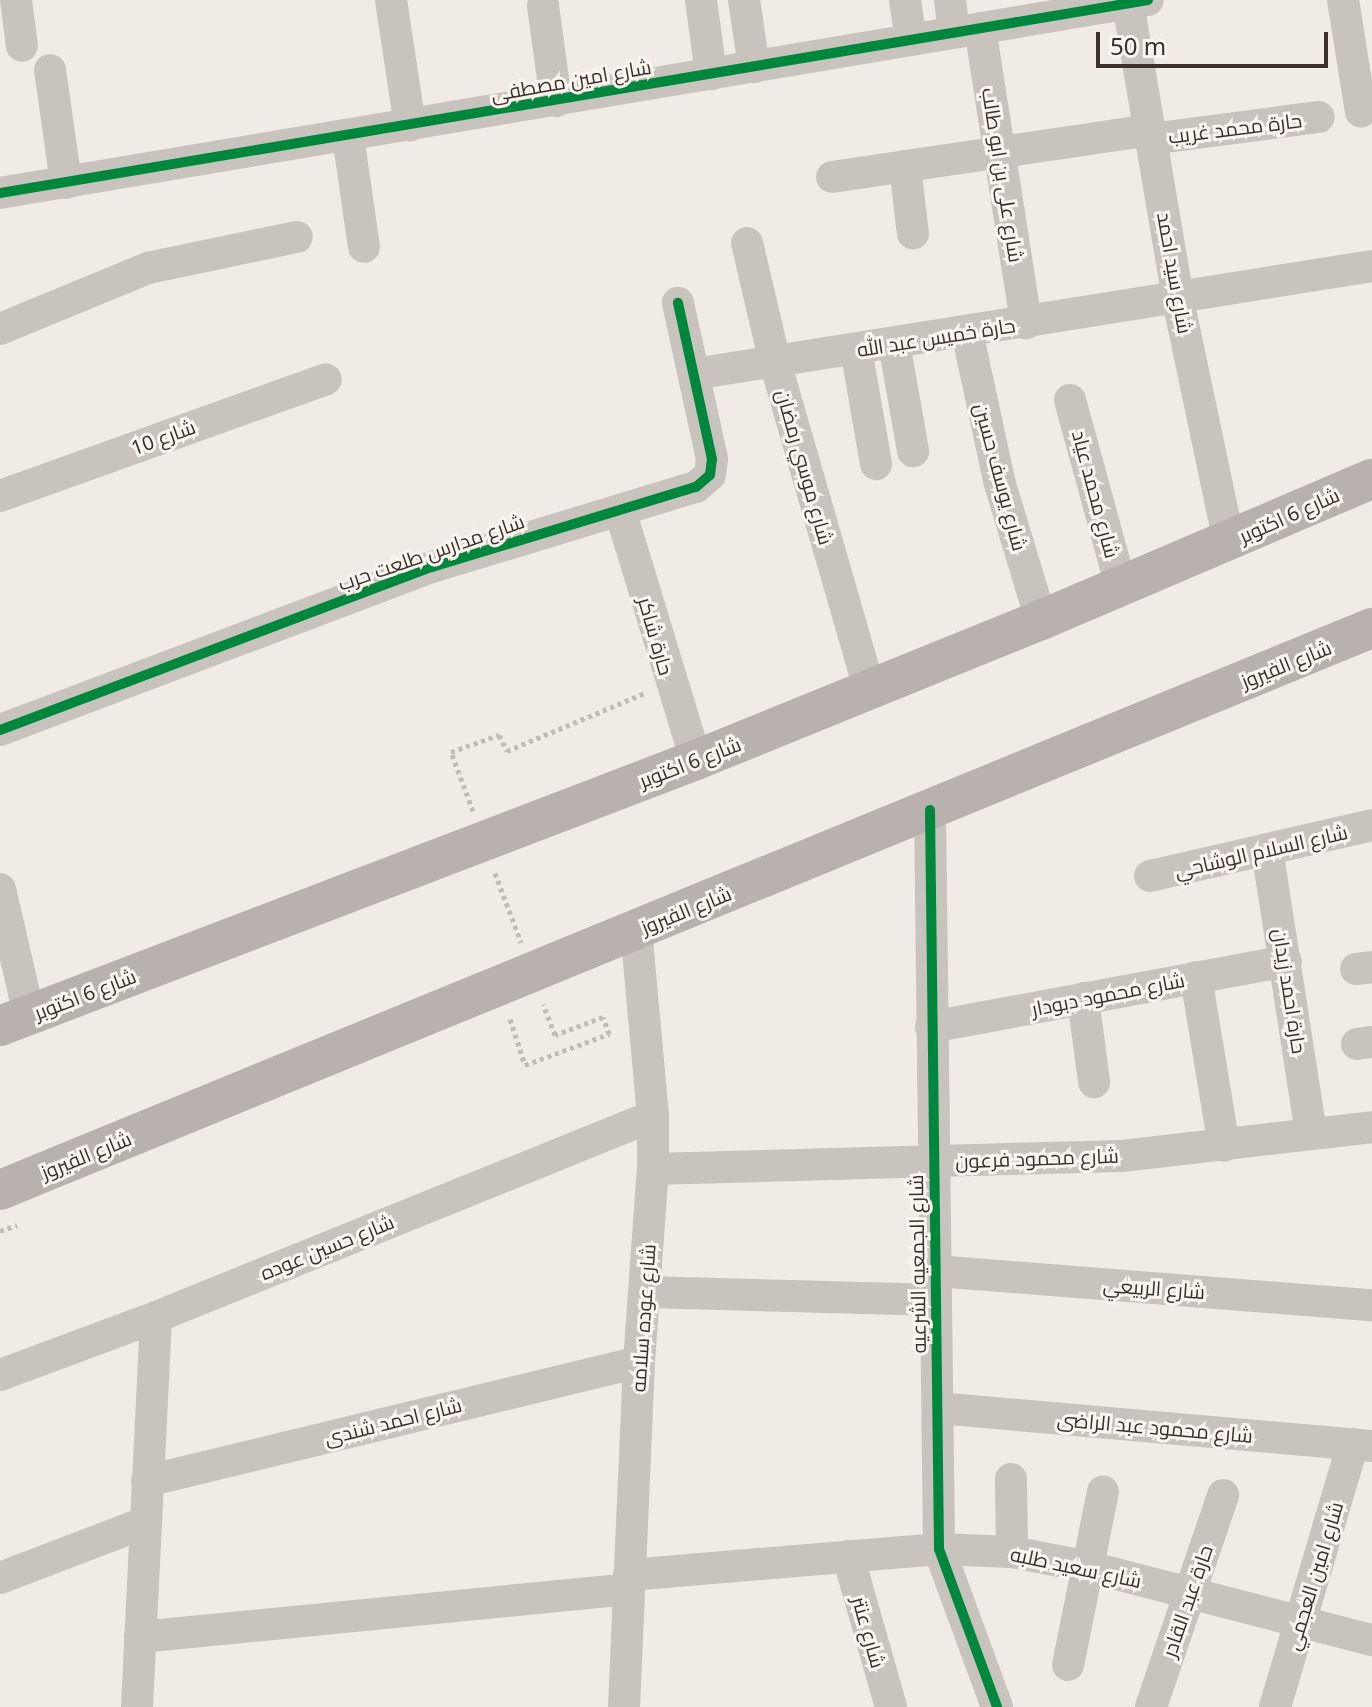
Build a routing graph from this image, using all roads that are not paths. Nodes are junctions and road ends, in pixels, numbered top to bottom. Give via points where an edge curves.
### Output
1 (16, 0) edge
2 (391, 0) edge
3 (701, 0) edge
4 (744, 0) edge
5 (905, 0) edge
6 (950, 0) edge
7 (1343, 0) edge
8 (1138, 2) edge
9 (543, 6) dead end
10 (980, 21) edge
11 (911, 40) junction
12 (22, 46) dead end
13 (754, 67) junction
14 (50, 70) dead end
15 (711, 74) junction
16 (556, 101) junction
17 (1361, 112) dead end
18 (1319, 117) dead end
19 (410, 126) junction
20 (1150, 134) junction
21 (348, 136) junction
22 (999, 152) junction
23 (905, 166) junction
24 (832, 177) dead end
25 (66, 183) junction
26 (0, 193) edge
27 (913, 234) dead end
28 (297, 237) dead end
29 (747, 243) dead end
30 (364, 247) dead end
31 (1372, 266) edge
32 (1178, 300) junction
33 (678, 303) dead end
34 (1026, 323) junction
35 (0, 329) edge
36 (967, 332) junction
37 (894, 343) junction
38 (856, 349) junction
39 (775, 362) junction
40 (694, 374) junction
41 (326, 379) dead end
42 (1070, 400) dead end
43 (913, 451) dead end
44 (876, 464) dead end
45 (1372, 479) edge
46 (0, 496) edge
47 (620, 510) junction
48 (1229, 542) junction
49 (1121, 587) junction
50 (1041, 620) junction
51 (1372, 628) edge
52 (870, 691) junction
53 (0, 730) edge
54 (696, 760) junction
55 (930, 810) junction
56 (1372, 825) edge
57 (1267, 849) junction
58 (1150, 876) dead end
59 (0, 889) edge
60 (636, 930) junction
61 (1286, 961) junction
62 (1196, 977) junction
63 (1083, 998) junction
64 (14, 1021) edge
65 (931, 1027) junction
66 (1094, 1082) dead end
67 (653, 1116) junction
68 (1372, 1127) edge
69 (1311, 1134) junction
70 (1224, 1146) junction
71 (934, 1161) junction
72 (653, 1169) junction
73 (0, 1190) edge
74 (936, 1285) junction
75 (646, 1292) junction
76 (1372, 1305) edge
77 (156, 1317) junction
78 (639, 1362) junction
79 (0, 1375) edge
80 (938, 1408) junction
81 (1363, 1445) edge
82 (1011, 1479) dead end
83 (147, 1481) junction
84 (1103, 1491) dead end
85 (1223, 1495) dead end
86 (144, 1523) junction
87 (939, 1549) junction
88 (1012, 1552) junction
89 (848, 1556) junction
90 (1089, 1567) junction
91 (0, 1578) edge
92 (629, 1582) junction
93 (1190, 1592) junction
94 (1301, 1620) junction
95 (140, 1637) junction
96 (1372, 1640) edge
97 (1068, 1665) dead end
98 (137, 1707) edge
99 (624, 1707) edge
100 (891, 1707) edge
101 (997, 1707) edge
102 (1151, 1707) edge
103 (1275, 1707) edge

1 - 12 street
2 - 19 street
3 - 15 street
4 - 13 street
5 - 11 street
6 - 10 street, شارع على بن ابو طالب
7 - 17 street
8 - 10 street, شارع امين مصطفى
8 - 20 street, شارع سيد احمد
9 - 16 street
10 - 11 street, شارع امين مصطفى
10 - 22 street, شارع على بن ابو طالب
11 - 13 street, شارع امين مصطفى
13 - 15 street, شارع امين مصطفى
14 - 25 street
15 - 16 street, شارع امين مصطفى
16 - 19 street, شارع امين مصطفى
18 - 20 street, حارة محمد غريب
19 - 21 street, شارع امين مصطفى
20 - 22 street, حارة محمد غريب
20 - 32 street, شارع سيد احمد
21 - 25 street, شارع امين مصطفى
21 - 30 street
22 - 23 street, حارة محمد غريب
22 - 34 street, شارع على بن ابو طالب
23 - 24 street, حارة محمد غريب
23 - 27 street
25 - 26 street, شارع امين مصطفى
28 - 35 street via 148,268
29 - 39 street, شارع موسي رمضان
31 - 32 street, حارة خميس عبد الله
32 - 34 street, حارة خميس عبد الله
32 - 48 street, شارع سيد احمد
33 - 40 street, شارع مدارس طلعت حرب
34 - 36 street, حارة خميس عبد الله
36 - 37 street, حارة خميس عبد الله
36 - 50 street, شارع يوسف حسين via 1000,484
37 - 38 street, حارة خميس عبد الله
37 - 43 street
38 - 39 street, حارة خميس عبد الله
38 - 44 street
39 - 40 street, حارة خميس عبد الله
39 - 52 street, شارع موسي رمضان
40 - 47 street, شارع مدارس طلعت حرب via 712,459 710,475 696,487
41 - 46 street, شارع 10
42 - 49 street, شارع محمد عياد
45 - 48 main road, شارع 6 اكتوبر
47 - 53 street, شارع مدارس طلعت حرب via 432,567
47 - 54 street, حارة شاكر
48 - 49 main road, شارع 6 اكتوبر
49 - 50 main road, شارع 6 اكتوبر
50 - 52 main road, شارع 6 اكتوبر
51 - 55 main road, شارع الفيروز
52 - 54 main road, شارع 6 اكتوبر
54 - 64 main road, شارع 6 اكتوبر
55 - 60 main road, شارع الفيروز
55 - 65 street, شارع الجمعيه الشرعيه
56 - 57 street, شارع السلام الوشاحي
57 - 58 street, شارع السلام الوشاحي
57 - 61 street, حارة احمد زيدان
59 - 64 street
60 - 67 street, شارع عوده سلامه
60 - 73 main road, شارع الفيروز
61 - 62 street, شارع محمود دبودار
61 - 69 street, حارة احمد زيدان
62 - 63 street, شارع محمود دبودار
62 - 70 street
63 - 65 street, شارع محمود دبودار
63 - 66 street
65 - 71 street, شارع الجمعيه الشرعيه
67 - 72 street, شارع عوده سلامه
67 - 77 street, شارع حسين عوده
68 - 69 street, شارع محمود فرعون
69 - 70 street, شارع محمود فرعون
70 - 71 street, شارع محمود فرعون via 1122,1156
71 - 72 street, شارع محمود فرعون
71 - 74 street, شارع الجمعيه الشرعيه
72 - 75 street, شارع عوده سلامه
74 - 75 street, شارع الربيعي
74 - 76 street, شارع الربيعي
74 - 80 street, شارع الجمعيه الشرعيه
75 - 78 street, شارع عوده سلامه
77 - 79 street, شارع حسين عوده
77 - 83 street
78 - 83 street, شارع احمد شندى
78 - 92 street, شارع عوده سلامه
80 - 81 street, شارع محمود عبد الراضى
80 - 87 street, شارع الجمعيه الشرعيه
81 - 94 street, شارع امين العجمي
82 - 88 street
83 - 86 street
84 - 90 street
85 - 93 street, حارة عبد القادر
86 - 91 street
86 - 95 street
87 - 88 street, شارع سعيد طلبه
87 - 89 street, شارع سعيد طلبه
87 - 101 street, شارع الجمعيه الشرعيه
88 - 90 street, شارع سعيد طلبه
89 - 92 street, شارع سعيد طلبه
89 - 100 street, شارع عنتر
90 - 93 street, شارع سعيد طلبه
90 - 97 street
92 - 95 street, شارع سعيد طلبه
92 - 99 street, شارع عوده سلامه
93 - 94 street, شارع سعيد طلبه
93 - 102 street, حارة عبد القادر
94 - 96 street, شارع سعيد طلبه
94 - 103 street, شارع امين العجمي
95 - 98 street

